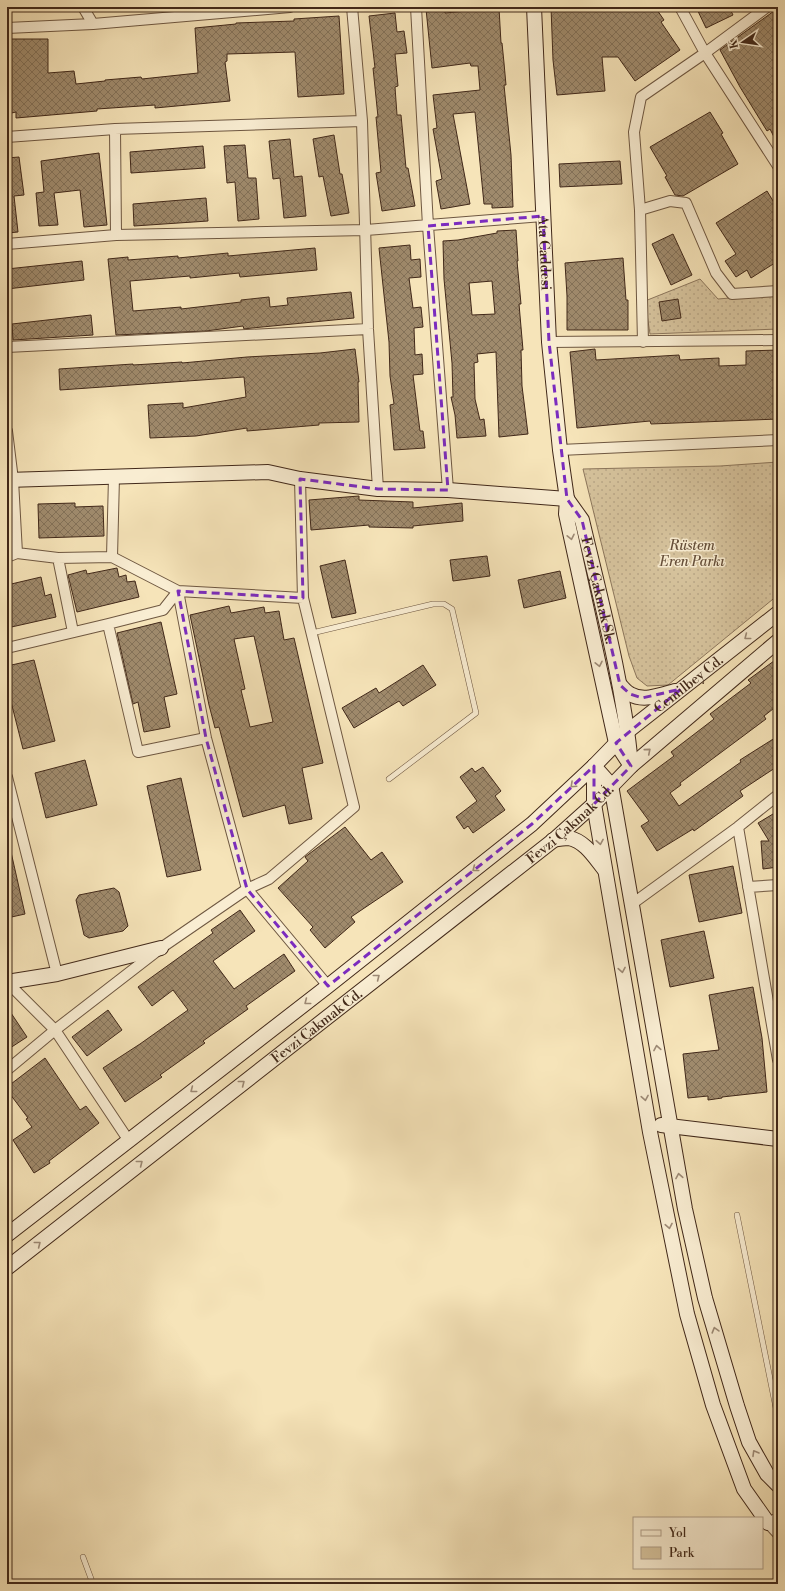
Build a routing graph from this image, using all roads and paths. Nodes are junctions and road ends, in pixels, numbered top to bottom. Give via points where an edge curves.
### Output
1 (82, 7) edge
2 (290, 7) edge
3 (352, 7) edge
4 (416, 7) edge
5 (534, 7) edge
6 (680, 7) edge
7 (767, 7) edge
8 (210, 11) edge
9 (93, 24) junction
10 (7, 28) edge
11 (704, 54) junction
12 (362, 121) junction
13 (115, 129) junction
14 (7, 137) edge
15 (778, 166) edge
16 (640, 210) junction
17 (543, 216) junction
18 (428, 226) junction
19 (366, 230) junction
20 (116, 235) junction
21 (7, 244) edge
22 (778, 290) edge
23 (368, 329) junction
24 (778, 340) edge
25 (549, 342) junction
26 (643, 342) junction
27 (7, 347) edge
28 (7, 431) edge
29 (778, 440) edge
30 (560, 450) junction
31 (114, 477) junction
32 (300, 479) junction
33 (10, 480) edge
34 (378, 489) junction
35 (448, 490) junction
36 (567, 499) junction
37 (17, 553) junction
38 (7, 557) edge
39 (112, 557) junction
40 (58, 558) junction
41 (178, 591) junction
42 (303, 598) junction
43 (778, 613) edge
44 (108, 624) junction
45 (73, 632) junction
46 (312, 633) junction
47 (778, 641) edge
48 (7, 648) edge
49 (620, 685) junction
50 (681, 689) junction
51 (628, 731) junction
52 (206, 738) junction
53 (616, 743) junction
54 (598, 762) junction
55 (631, 766) junction
56 (389, 779) dead end
57 (615, 781) junction
58 (8, 782) edge
59 (778, 794) edge
60 (594, 804) junction
61 (738, 827) junction
62 (553, 840) junction
63 (605, 871) junction
64 (778, 885) edge
65 (748, 886) junction
66 (247, 889) junction
67 (632, 904) junction
68 (160, 948) junction
69 (57, 974) junction
70 (7, 982) edge
71 (328, 986) junction
72 (55, 1030) junction
73 (778, 1060) edge
74 (7, 1070) edge
75 (649, 1123) junction
76 (670, 1126) junction
77 (778, 1139) edge
78 (129, 1141) junction
79 (737, 1215) dead end
80 (7, 1235) edge
81 (7, 1268) edge
82 (778, 1418) edge
83 (778, 1485) edge
84 (773, 1521) edge
85 (778, 1534) edge
86 (84, 1557) dead end
87 (93, 1584) edge

1 - 9 street
2 - 8 street
3 - 12 street
4 - 18 street
5 - 17 street, Ata Caddesi
6 - 11 street
7 - 11 street
8 - 9 street
9 - 10 street
11 - 15 street
11 - 16 street via 641,98 634,132
12 - 13 street
12 - 19 street
13 - 14 street
13 - 20 street
16 - 22 street via 670,201 686,203 716,273 732,294
16 - 26 street
17 - 18 street
17 - 25 street, Ata Caddesi
18 - 19 street
18 - 35 street
19 - 20 street
19 - 23 street
20 - 21 street
23 - 27 street
23 - 34 street
24 - 26 street
25 - 26 street
25 - 30 street, Ata Caddesi
28 - 33 street
29 - 30 street
30 - 36 street, Ata Caddesi
31 - 32 street via 268,472
31 - 33 street
31 - 39 street
32 - 34 street
32 - 42 street
33 - 37 street
34 - 35 street
35 - 36 street
36 - 49 street, Fevzi Çakmak Sk. via 582,520
36 -> 53 street, Ata Caddesi via 566,514
37 - 38 street
37 - 40 street
39 - 40 street
39 - 41 street
40 - 45 street
41 - 42 street
41 - 44 street via 163,610
41 - 52 street
42 - 46 street
43 -> 50 street, Cemilbey Cd.
44 - 45 street
44 - 52 street via 138,752
45 - 48 street
46 - 56 lane via 433,604 444,604 452,609 476,713
46 - 66 street via 354,807 270,879
55 -> 47 street, Cemilbey Cd.
49 - 50 street via 630,694 642,698
49 - 51 street, Fevzi Çakmak Sk.
50 - 51 street, Cemilbey Cd.
51 - 53 street, Cemilbey Cd.
51 - 55 street, Fevzi Çakmak Sk.
52 - 66 street
53 - 54 street, Cemilbey Cd.
53 - 55 street
54 - 57 street
54 - 60 street
54 -> 71 street, Fevzi Çakmak Cd. via 532,824
55 - 57 street, Cemilbey Cd.
57 - 60 street, Fevzi Çakmak Cd.
57 - 67 street
58 - 69 street
59 - 61 street
60 - 62 street, Fevzi Çakmak Cd.
60 -> 63 street
61 - 65 street
61 - 67 street
62 - 63 street via 569,838 579,842 589,850
81 -> 62 street, Fevzi Çakmak Cd.
63 -> 75 street
64 - 65 street
65 - 73 street
66 - 68 street
66 - 71 street
76 -> 67 street
68 - 69 street
68 - 72 street
69 - 70 street
70 - 72 street
71 -> 78 street, Fevzi Çakmak Cd.
72 - 74 street
72 - 78 street
75 - 76 street
75 -> 84 street via 687,1314 712,1405 744,1489
76 - 77 street
83 -> 76 street via 767,1474 749,1442 737,1406 706,1298 685,1209
78 - 80 street, Fevzi Çakmak Cd.
79 - 82 lane
84 - 85 street
86 - 87 lane

